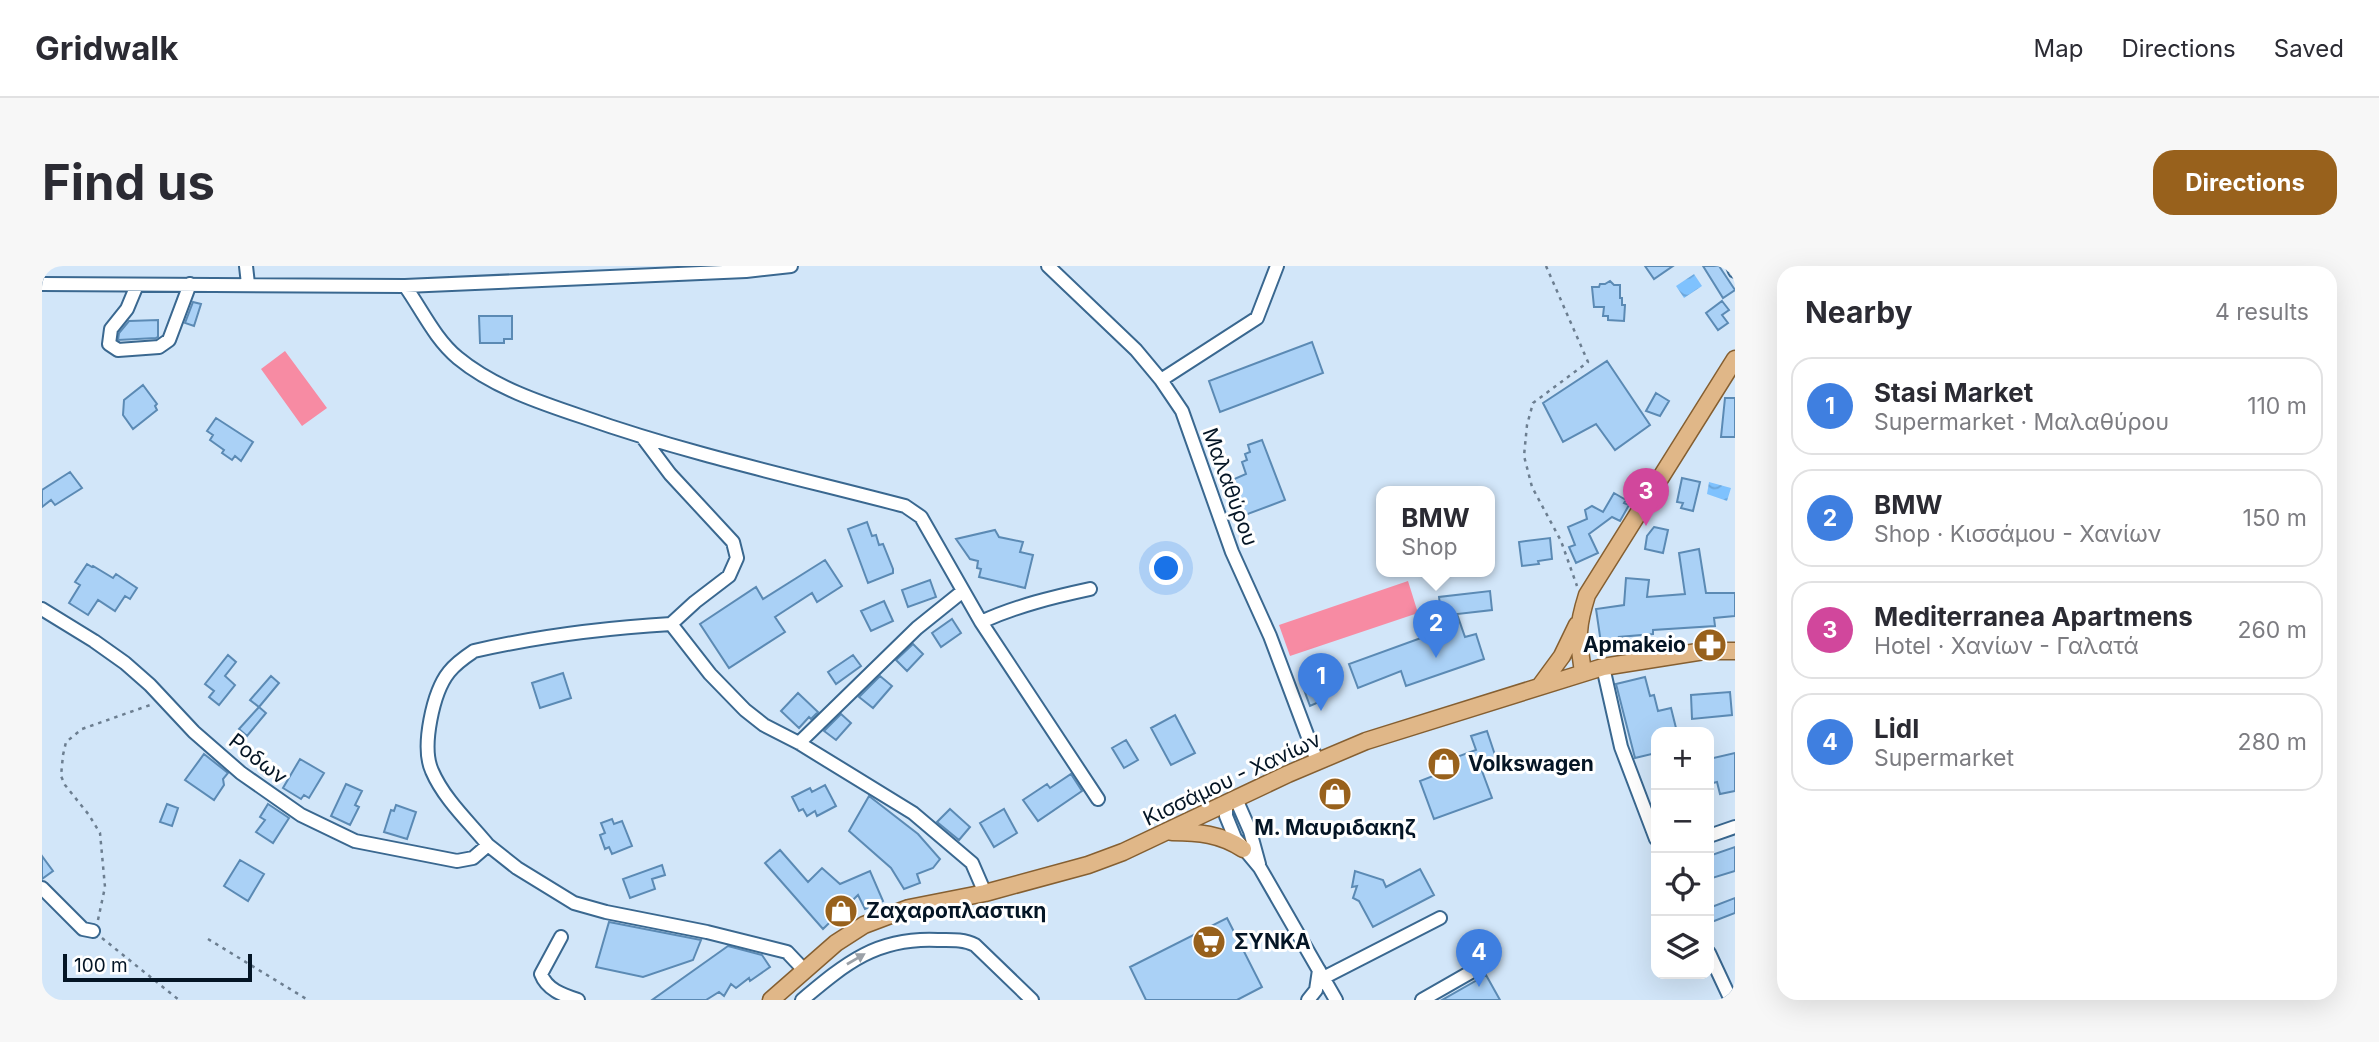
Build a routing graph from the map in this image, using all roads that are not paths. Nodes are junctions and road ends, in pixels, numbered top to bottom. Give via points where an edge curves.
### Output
1 (246, 266) edge
2 (791, 266) edge
3 (1048, 266) edge
4 (1277, 266) edge
5 (1733, 266) edge
6 (1735, 271) edge
7 (42, 284) edge
8 (190, 284) junction
9 (248, 284) junction
10 (137, 285) junction
11 (405, 286) junction
12 (1735, 359) edge
13 (1161, 380) junction
14 (643, 438) junction
15 (1090, 589) dead end
16 (963, 591) junction
17 (42, 609) edge
18 (981, 622) junction
19 (1578, 623) junction
20 (671, 624) junction
21 (1735, 650) edge
22 (1603, 667) junction
23 (1583, 672) junction
24 (1540, 686) junction
25 (799, 743) junction
26 (1317, 761) junction
27 (1098, 799) dead end
28 (1231, 801) junction
29 (1651, 826) edge
30 (1735, 827) edge
31 (1169, 831) junction
32 (1714, 834) edge
33 (487, 846) junction
34 (1248, 846) junction
35 (42, 888) edge
36 (985, 892) junction
37 (1440, 918) dead end
38 (93, 931) road end
39 (561, 937) dead end
40 (1485, 964) dead end
41 (1714, 964) edge
42 (804, 971) junction
43 (1735, 973) edge
44 (1321, 974) junction
45 (1720, 978) junction
46 (578, 1000) edge
47 (771, 1000) edge
48 (802, 1000) edge
49 (1032, 1000) edge
50 (1308, 1000) edge
51 (1336, 1000) edge
52 (1422, 1000) edge
53 (1731, 1000) edge

1 - 9 street
2 - 11 street
3 - 13 street, Μαλαθύρου
4 - 13 street via 1257,318
5 - 6 street
7 - 10 street
8 - 9 street
8 - 10 street
8 - 10 street via 169,340 159,347 118,350 109,344 111,329 127,309
9 - 11 street
11 - 14 street via 438,337 459,359 549,405
12 - 19 main road via 1587,595
13 - 26 street, Μαλαθύρου via 1182,411 1232,552 1270,636
14 - 16 street via 905,506 921,517
14 - 20 street via 733,542 737,558 729,576
15 - 18 street
16 - 18 street
16 - 25 street via 917,628
17 - 33 street, Ροδων via 125,663 241,773 301,815 355,841 457,861 473,858
18 - 27 street
19 - 23 main road
19 - 24 main road
20 - 25 street via 745,710
20 - 33 street via 618,627 495,646 474,651 448,674 433,712 427,752 439,784
21 - 22 main road, Κισσάμου - Χανίων
22 - 23 main road, Κισσάμου - Χανίων
22 - 29 street via 1620,747
23 - 24 main road, Κισσάμου - Χανίων
24 - 26 main road, Κισσάμου - Χανίων
25 - 36 street via 940,834 972,863
26 - 28 main road, Κισσάμου - Χανίων
28 - 31 main road, Κισσάμου - Χανίων
28 - 34 street via 1229,826
30 - 32 street
31 - 34 main road via 1214,835
31 - 36 main road, Κισσάμου - Χανίων via 1088,865
33 - 42 street via 575,903 787,952
34 - 44 street
35 - 38 street via 83,929
36 - 42 main road, Κισσάμου - Χανίων via 909,908 864,925
37 - 44 street
39 - 46 street via 541,974 544,984
40 - 52 street
41 - 45 street
42 - 47 main road, Κισσάμου - Χανίων
43 - 45 street
44 - 50 street
44 - 51 street
45 - 53 street
48 -> 49 street via 860,955 904,940 969,941

